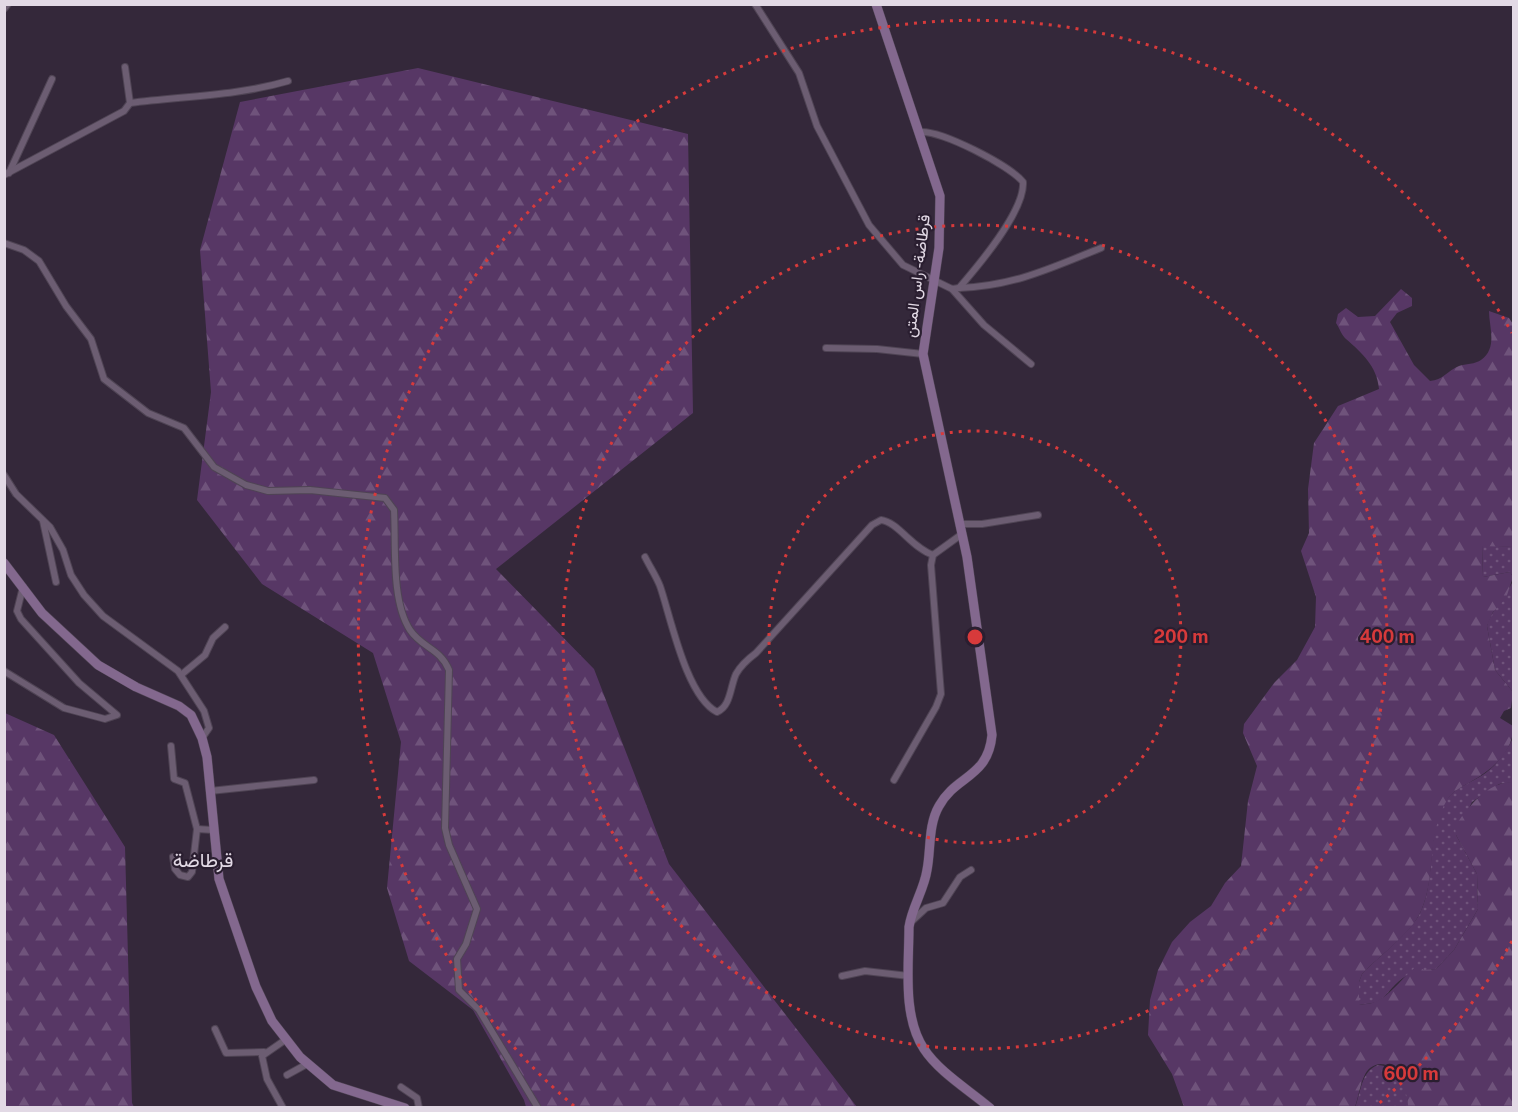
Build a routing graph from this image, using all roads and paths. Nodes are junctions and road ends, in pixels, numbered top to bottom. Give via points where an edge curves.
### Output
1 (8, 4) edge
2 (754, 4) edge
3 (876, 4) edge
4 (4, 9) edge
5 (126, 68) dead end
6 (52, 79) dead end
7 (288, 81) dead end
8 (130, 103) junction
9 (920, 132) junction
10 (7, 174) edge
11 (4, 243) edge
12 (1101, 248) dead end
13 (934, 279) junction
14 (956, 289) junction
15 (826, 348) dead end
16 (923, 354) junction
17 (1031, 364) dead end
18 (4, 475) edge
19 (1038, 515) dead end
20 (43, 520) junction
21 (961, 529) junction
22 (933, 555) junction
23 (645, 557) dead end
24 (4, 563) edge
25 (56, 582) dead end
26 (23, 586) junction
27 (225, 627) dead end
28 (4, 671) edge
29 (181, 675) junction
30 (202, 738) junction
31 (171, 746) dead end
32 (314, 780) dead end
33 (894, 780) dead end
34 (210, 791) junction
35 (196, 829) junction
36 (213, 830) junction
37 (173, 857) dead end
38 (971, 870) dead end
39 (909, 927) junction
40 (842, 976) dead end
41 (909, 976) junction
42 (216, 1029) dead end
43 (285, 1040) junction
44 (264, 1052) junction
45 (307, 1064) junction
46 (287, 1075) dead end
47 (401, 1087) dead end
48 (283, 1107) edge
49 (405, 1107) edge
50 (419, 1107) edge
51 (538, 1107) edge
52 (990, 1107) edge

1 - 4 street
2 - 13 street via 800,73 817,126 869,225 903,265
3 - 9 main road, قرطاضة - راس المتن
5 - 8 street
6 - 10 street
7 - 8 street via 256,91
8 - 10 street via 113,119
9 - 13 main road, قرطاضة - راس المتن via 940,196
9 - 14 street via 935,132 967,147 1023,182 1006,225
11 - 51 street via 39,261 91,339 104,379 148,413 184,428 214,467 246,485 268,491 310,490 385,498 394,510 403,618 412,633 444,659 449,670 445,828 477,909 458,959 459,990 479,1010
12 - 14 street via 1033,276 999,285
13 - 14 street
13 - 16 main road, قرطاضة - راس المتن
14 - 17 street via 984,325
15 - 16 street
16 - 21 main road, قرطاضة - راس المتن
18 - 20 street via 16,494
19 - 21 street
20 - 25 street
20 - 29 street via 63,550 71,575 103,616
21 - 22 street
21 - 39 main road, قرطاضة - راس المتن via 992,735 987,758 938,807 927,870
22 - 23 street via 910,543 888,520 872,525 744,663 727,703 717,712 693,681 660,587
22 - 33 street via 941,694
24 - 26 main road
26 - 28 street via 17,611 21,619 79,683 117,715 105,719 64,708
26 - 30 main road via 42,613 76,646 117,677 179,706 191,715
27 - 29 street via 213,638 205,655
29 - 30 street via 204,711 209,728
30 - 34 main road
31 - 35 street via 174,779 185,783
32 - 34 street
34 - 36 main road
35 - 36 street
35 - 37 street via 192,872 188,877 175,869
36 - 43 main road via 219,879 227,905 256,987
38 - 39 street via 960,877 943,903 919,912
39 - 41 main road, قرطاضة - راس المتن
40 - 41 street via 865,971
41 - 52 main road, قرطاضة - راس المتن via 911,1014 925,1051
42 - 44 street via 226,1053
43 - 44 street
43 - 45 main road
44 - 48 street via 267,1079
45 - 46 street
45 - 49 main road via 333,1085
47 - 50 street via 417,1098

